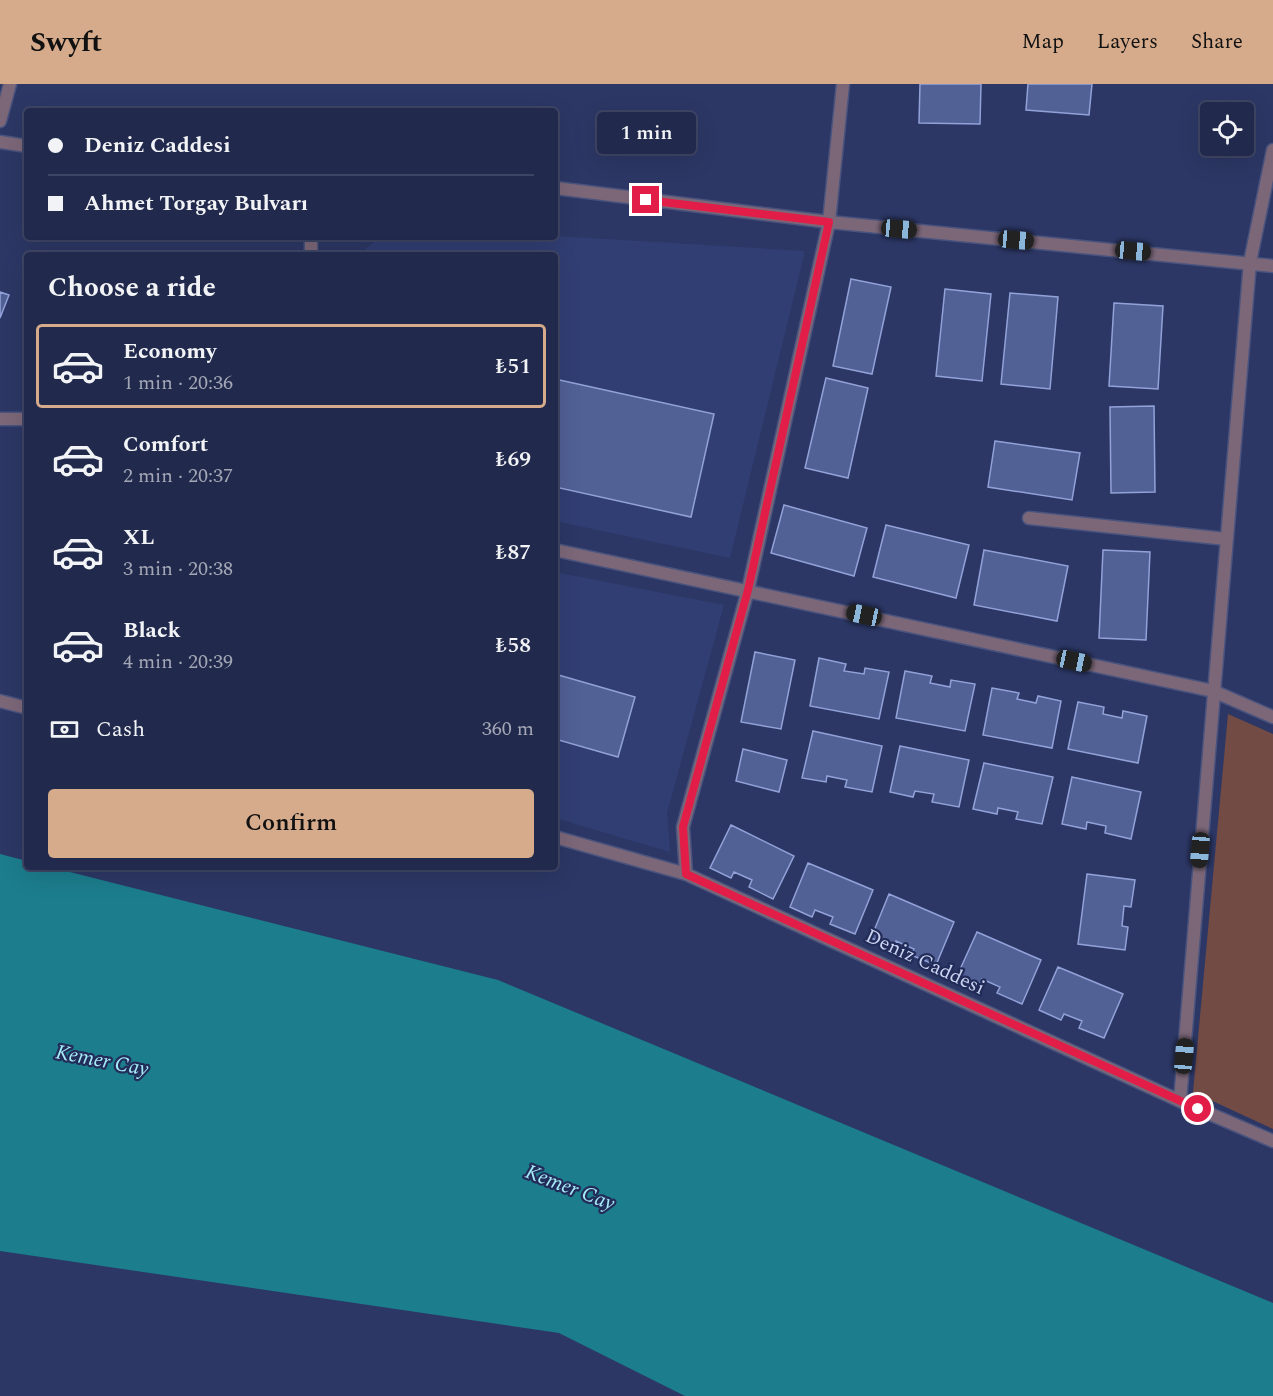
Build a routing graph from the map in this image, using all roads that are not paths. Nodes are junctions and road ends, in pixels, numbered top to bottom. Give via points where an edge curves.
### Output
1 (10, 84) edge
2 (843, 84) edge
3 (0, 121) edge
4 (0, 142) edge
5 (24, 146) edge
6 (1273, 150) edge
7 (558, 188) edge
8 (829, 222) junction
9 (1250, 262) junction
10 (1273, 266) edge
11 (0, 419) edge
12 (24, 419) edge
13 (1029, 519) dead end
14 (1226, 539) junction
15 (558, 551) edge
16 (748, 590) junction
17 (1213, 691) junction
18 (0, 702) edge
19 (24, 707) edge
20 (1273, 717) edge
21 (558, 838) edge
22 (686, 874) junction
23 (1180, 1101) junction
24 (1273, 1141) edge

1 - 3 street
2 - 8 street
4 - 5 street
6 - 9 street
7 - 8 street
8 - 9 street
8 - 16 street
9 - 10 street
9 - 14 street
11 - 12 street
13 - 14 street
14 - 17 street
15 - 16 street
16 - 17 street
16 - 22 street via 683,827
17 - 20 street
17 - 23 street
18 - 19 street
21 - 22 street, Deniz Caddesi
22 - 23 street, Deniz Caddesi
23 - 24 street, Deniz Caddesi

